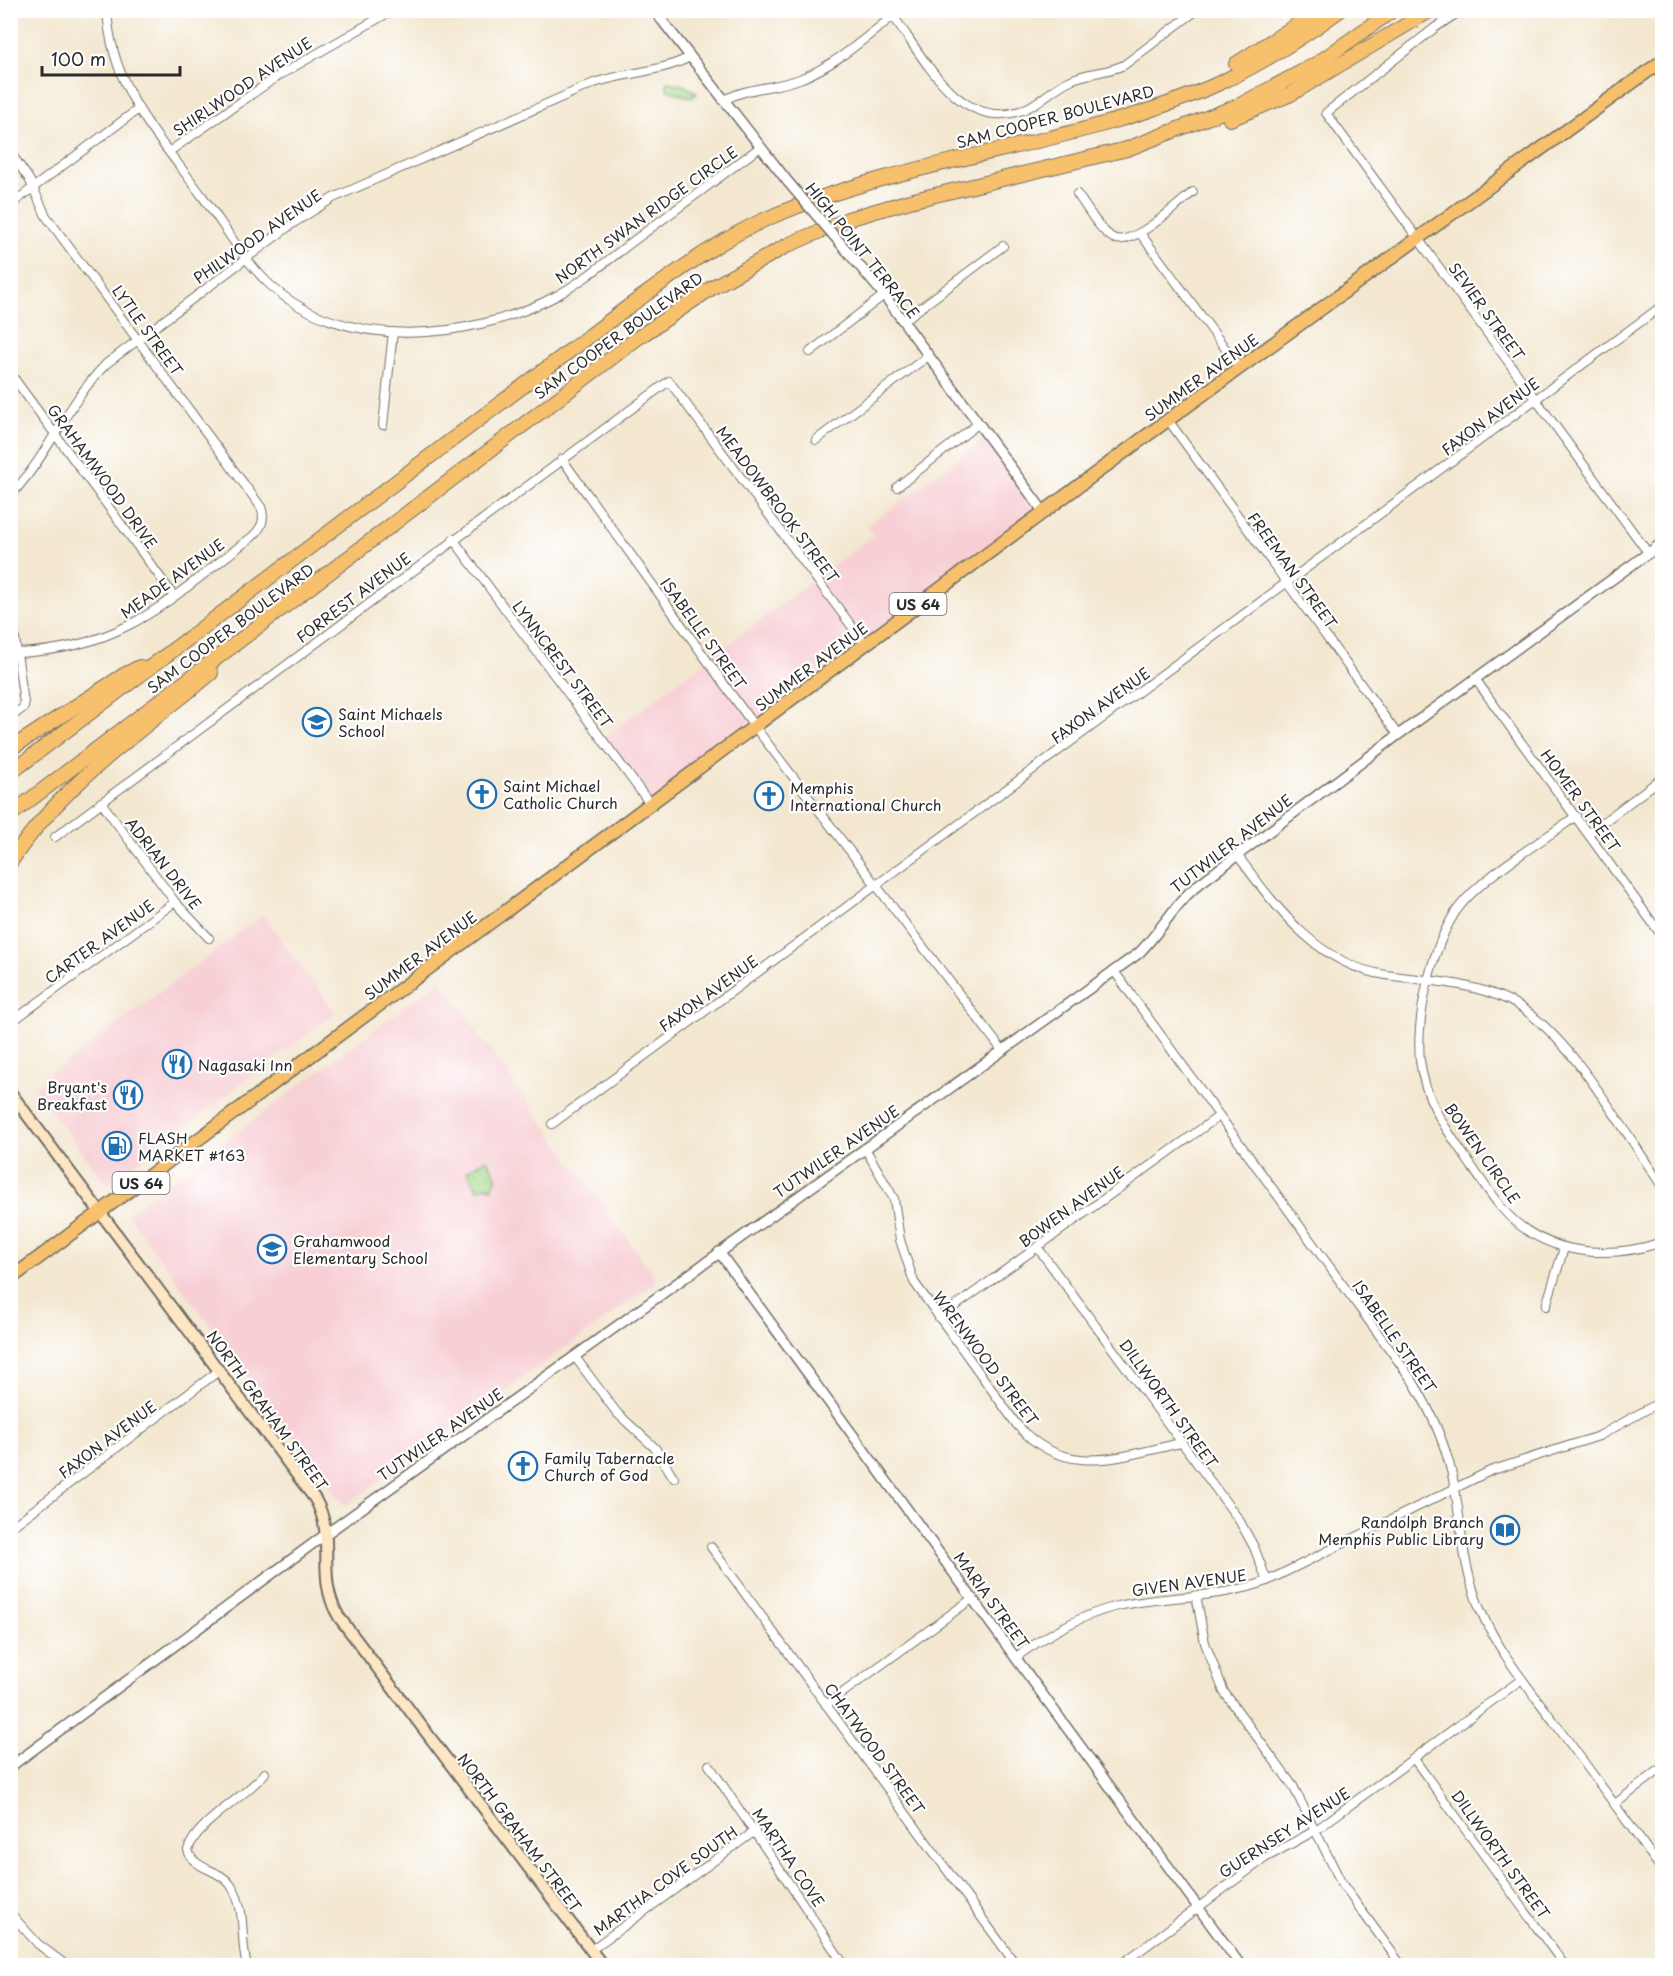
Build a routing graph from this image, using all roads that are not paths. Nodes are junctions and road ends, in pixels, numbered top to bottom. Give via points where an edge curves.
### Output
1 (106, 10) edge
2 (393, 10) edge
3 (672, 10) edge
4 (1197, 10) edge
5 (1320, 10) edge
6 (1340, 10) edge
7 (1393, 10) edge
8 (1431, 10) edge
9 (1462, 10) edge
10 (897, 13) edge
11 (657, 15) edge
12 (690, 57) junction
13 (1662, 62) edge
14 (723, 100) junction
15 (1159, 106) junction
16 (137, 110) junction
17 (759, 148) junction
18 (1127, 149) junction
19 (10, 152) edge
20 (170, 152) junction
21 (32, 188) junction
22 (1193, 192) dead end
23 (1077, 194) dead end
24 (10, 205) edge
25 (1140, 233) junction
26 (1418, 238) junction
27 (1003, 246) dead end
28 (247, 258) junction
29 (884, 296) junction
30 (1662, 306) edge
31 (903, 321) junction
32 (393, 332) junction
33 (137, 339) junction
34 (810, 352) dead end
35 (928, 356) junction
36 (1239, 367) junction
37 (10, 373) edge
38 (669, 381) joint
39 (1534, 400) junction
40 (1168, 420) junction
41 (979, 423) junction
42 (383, 425) dead end
43 (54, 434) junction
44 (816, 440) dead end
45 (561, 459) junction
46 (897, 487) dead end
47 (10, 496) edge
48 (1043, 512) junction
49 (263, 522) joint
50 (385, 531) junction
51 (453, 539) junction
52 (1662, 543) edge
53 (1648, 554) junction
54 (1286, 584) junction
55 (174, 596) junction
56 (10, 602) edge
57 (865, 644) junction
58 (18, 653) junction
59 (166, 655) junction
60 (1476, 680) junction
61 (10, 718) edge
62 (755, 727) junction
63 (1398, 735) junction
64 (10, 749) edge
65 (10, 773) edge
66 (1662, 778) edge
67 (101, 802) junction
68 (651, 805) junction
69 (10, 815) edge
70 (1576, 816) junction
71 (1589, 833) junction
72 (55, 837) dead end
73 (1238, 855) junction
74 (10, 863) edge
75 (877, 887) junction
76 (175, 902) junction
77 (1662, 936) edge
78 (209, 938) dead end
79 (1114, 971) junction
80 (1430, 980) junction
81 (10, 1023) edge
82 (1002, 1050) junction
83 (10, 1092) edge
84 (1219, 1116) junction
85 (552, 1124) dead end
86 (865, 1148) junction
87 (1662, 1186) edge
88 (102, 1212) junction
89 (1662, 1242) edge
90 (1038, 1248) junction
91 (1564, 1248) junction
92 (719, 1252) junction
93 (10, 1279) edge
94 (1546, 1306) dead end
95 (939, 1318) junction
96 (575, 1357) junction
97 (220, 1370) junction
98 (1662, 1401) edge
99 (1181, 1443) junction
100 (674, 1478) dead end
101 (1455, 1489) junction
102 (10, 1528) edge
103 (326, 1534) junction
104 (711, 1547) dead end
105 (1267, 1581) junction
106 (1196, 1595) junction
107 (973, 1598) junction
108 (1016, 1657) junction
109 (1522, 1679) junction
110 (826, 1705) junction
111 (1414, 1759) junction
112 (710, 1765) dead end
113 (10, 1767) edge
114 (1662, 1768) edge
115 (264, 1773) dead end
116 (1615, 1804) junction
117 (1316, 1830) junction
118 (755, 1831) junction
119 (1662, 1870) edge
120 (1198, 1907) junction
121 (10, 1913) edge
122 (591, 1950) junction
123 (67, 1965) edge
124 (247, 1965) edge
125 (603, 1965) edge
126 (845, 1965) edge
127 (1017, 1965) edge
128 (1119, 1965) edge
129 (1240, 1965) edge
130 (1402, 1965) edge
131 (1565, 1965) edge

1 - 16 street, NORTH SWAN RIDGE CIRCLE via 115,58
2 - 20 street, SHIRLWOOD AVENUE via 278,76
3 - 11 street
4 - 10 street via 1124,65 1068,81 1030,107 1006,115 978,111 956,98
5 - 15 highway
6 - 15 highway, SAM COOPER BOULEVARD via 1304,36 1224,81
7 - 18 highway, SAM COOPER BOULEVARD via 1317,63 1240,105
8 - 18 highway via 1291,94 1222,122
9 - 26 street, SEVIER STREET via 1326,113
10 - 14 street via 809,75
11 - 12 street, HIGH POINT TERRACE
12 - 14 street, HIGH POINT TERRACE
12 - 28 street, PHILWOOD AVENUE via 660,70 594,83 359,185 311,211
13 - 26 main road, SUMMER AVENUE / US 64
14 - 17 street, HIGH POINT TERRACE
15 - 59 highway, SAM COOPER BOULEVARD via 841,191 772,216 740,233 636,301
16 - 20 street, NORTH SWAN RIDGE CIRCLE
16 - 21 street
17 - 29 street, HIGH POINT TERRACE, bridge
17 - 32 street, NORTH SWAN RIDGE CIRCLE via 554,297 476,324
18 - 50 highway, SAM COOPER BOULEVARD via 910,201 848,219 788,245 713,287 639,337
19 - 21 street, LYTLE STREET
20 - 28 street, NORTH SWAN RIDGE CIRCLE
21 - 24 street
21 - 33 street, LYTLE STREET via 46,216
22 - 25 street
23 - 25 street via 1114,239 1126,240
25 - 36 street
26 - 36 main road, SUMMER AVENUE / US 64
26 - 39 street, SEVIER STREET
27 - 31 street
28 - 32 street, NORTH SWAN RIDGE CIRCLE via 267,282 307,310 335,322
28 - 33 street, PHILWOOD AVENUE
29 - 31 street, HIGH POINT TERRACE
29 - 34 street
30 - 39 street, FAXON AVENUE
31 - 35 street, HIGH POINT TERRACE
32 - 42 street
33 - 43 street, PHILWOOD AVENUE via 92,378
33 - 49 street, LYTLE STREET via 261,507
35 - 41 street, HIGH POINT TERRACE
35 - 44 street
36 - 40 main road, SUMMER AVENUE / US 64
37 - 43 street, GRAHAMWOOD DRIVE
38 - 45 street, FORREST AVENUE
38 - 57 street, MEADOWBROOK STREET
39 - 53 street, SEVIER STREET
39 - 54 street, FAXON AVENUE
40 - 48 main road, SUMMER AVENUE / US 64
40 - 54 street, FREEMAN STREET
41 - 46 street
41 - 48 street, HIGH POINT TERRACE
43 - 47 street, PHILWOOD AVENUE via 32,472
43 - 55 street, GRAHAMWOOD DRIVE
45 - 51 street, FORREST AVENUE
45 - 62 street, ISABELLE STREET
48 - 57 main road, SUMMER AVENUE / US 64
49 - 55 street, MEADE AVENUE via 252,537
50 - 69 highway, SAM COOPER BOULEVARD
50 - 74 highway via 104,762 53,809
51 - 67 street, FORREST AVENUE
51 - 68 street, LYNNCREST STREET
52 - 53 street, TUTWILER AVENUE
53 - 60 street, TUTWILER AVENUE
54 - 63 street, FREEMAN STREET
54 - 75 street, FAXON AVENUE
55 - 58 street, MEADE AVENUE via 129,628 101,639 56,651
56 - 58 street
57 - 62 main road, SUMMER AVENUE / US 64
58 - 61 street via 24,707
59 - 64 highway via 124,675
59 - 65 highway, SAM COOPER BOULEVARD
60 - 63 street, TUTWILER AVENUE
60 - 70 street, HOMER STREET
62 - 68 main road, SUMMER AVENUE / US 64
62 - 75 street, ISABELLE STREET
63 - 73 street, TUTWILER AVENUE
66 - 71 street
67 - 72 street, FORREST AVENUE
67 - 76 street, ADRIAN DRIVE
68 - 88 main road, SUMMER AVENUE / US 64
70 - 71 street, HOMER STREET
70 - 80 street via 1482,884 1454,913 1437,945
71 - 77 street, HOMER STREET
73 - 79 street, TUTWILER AVENUE via 1179,901 1153,939
73 - 80 street via 1278,909 1309,940 1349,963 1383,975
75 - 82 street, ISABELLE STREET
75 - 85 street, FAXON AVENUE
76 - 78 street, ADRIAN DRIVE
76 - 81 street, CARTER AVENUE
79 - 82 street, TUTWILER AVENUE
79 - 84 street, ISABELLE STREET
80 - 87 street via 1473,988 1511,1002 1544,1024 1570,1053
80 - 91 street, BOWEN CIRCLE via 1420,1030 1420,1062 1436,1115 1501,1208 1528,1232
82 - 86 street, TUTWILER AVENUE
83 - 88 main road, NORTH GRAHAM STREET
84 - 90 street, BOWEN AVENUE
84 - 101 street, ISABELLE STREET via 1417,1388 1439,1431
86 - 92 street, TUTWILER AVENUE
86 - 95 street, WRENWOOD STREET via 894,1199 900,1240 914,1282
88 - 93 main road, SUMMER AVENUE / US 64
88 - 97 main road, NORTH GRAHAM STREET
89 - 91 street, BOWEN CIRCLE via 1594,1254
90 - 95 street, BOWEN AVENUE
90 - 99 street, DILLWORTH STREET
91 - 94 street
92 - 96 street, TUTWILER AVENUE
92 - 107 street, MARIA STREET
95 - 99 street, WRENWOOD STREET via 1017,1425 1044,1449 1085,1461
96 - 100 street via 617,1413 655,1448
96 - 103 street, TUTWILER AVENUE
97 - 102 street, FAXON AVENUE
97 - 103 main road, NORTH GRAHAM STREET via 315,1499
98 - 101 street, GIVEN AVENUE via 1599,1436 1490,1471
99 - 105 street, DILLWORTH STREET via 1247,1533
101 - 105 street, GIVEN AVENUE
101 - 109 street, ISABELLE STREET via 1460,1539 1472,1588 1490,1630
103 - 113 street, TUTWILER AVENUE
103 - 122 main road, NORTH GRAHAM STREET via 327,1594 339,1617
104 - 110 street, CHATWOOD STREET
105 - 106 street, GIVEN AVENUE
106 - 108 street, GIVEN AVENUE via 1102,1611 1051,1633
106 - 117 street via 1205,1643 1224,1692 1293,1786
107 - 108 street, MARIA STREET
107 - 110 street
108 - 120 street, MARIA STREET
109 - 111 street, GUERNSEY AVENUE
109 - 116 street, ISABELLE STREET
110 - 127 street, CHATWOOD STREET
111 - 117 street, GUERNSEY AVENUE
111 - 131 street, DILLWORTH STREET
112 - 118 street, MARTHA COVE
114 - 116 street
115 - 124 street via 250,1790 199,1832 188,1850 193,1861 224,1878 233,1889 244,1918
116 - 119 street, ISABELLE STREET
117 - 120 street, GUERNSEY AVENUE via 1265,1858
117 - 130 street via 1342,1884
118 - 122 street, MARTHA COVE SOUTH
118 - 126 street, MARTHA COVE
120 - 128 street, GUERNSEY AVENUE
120 - 129 street, MARIA STREET
121 - 123 street via 34,1940
122 - 125 main road, NORTH GRAHAM STREET

